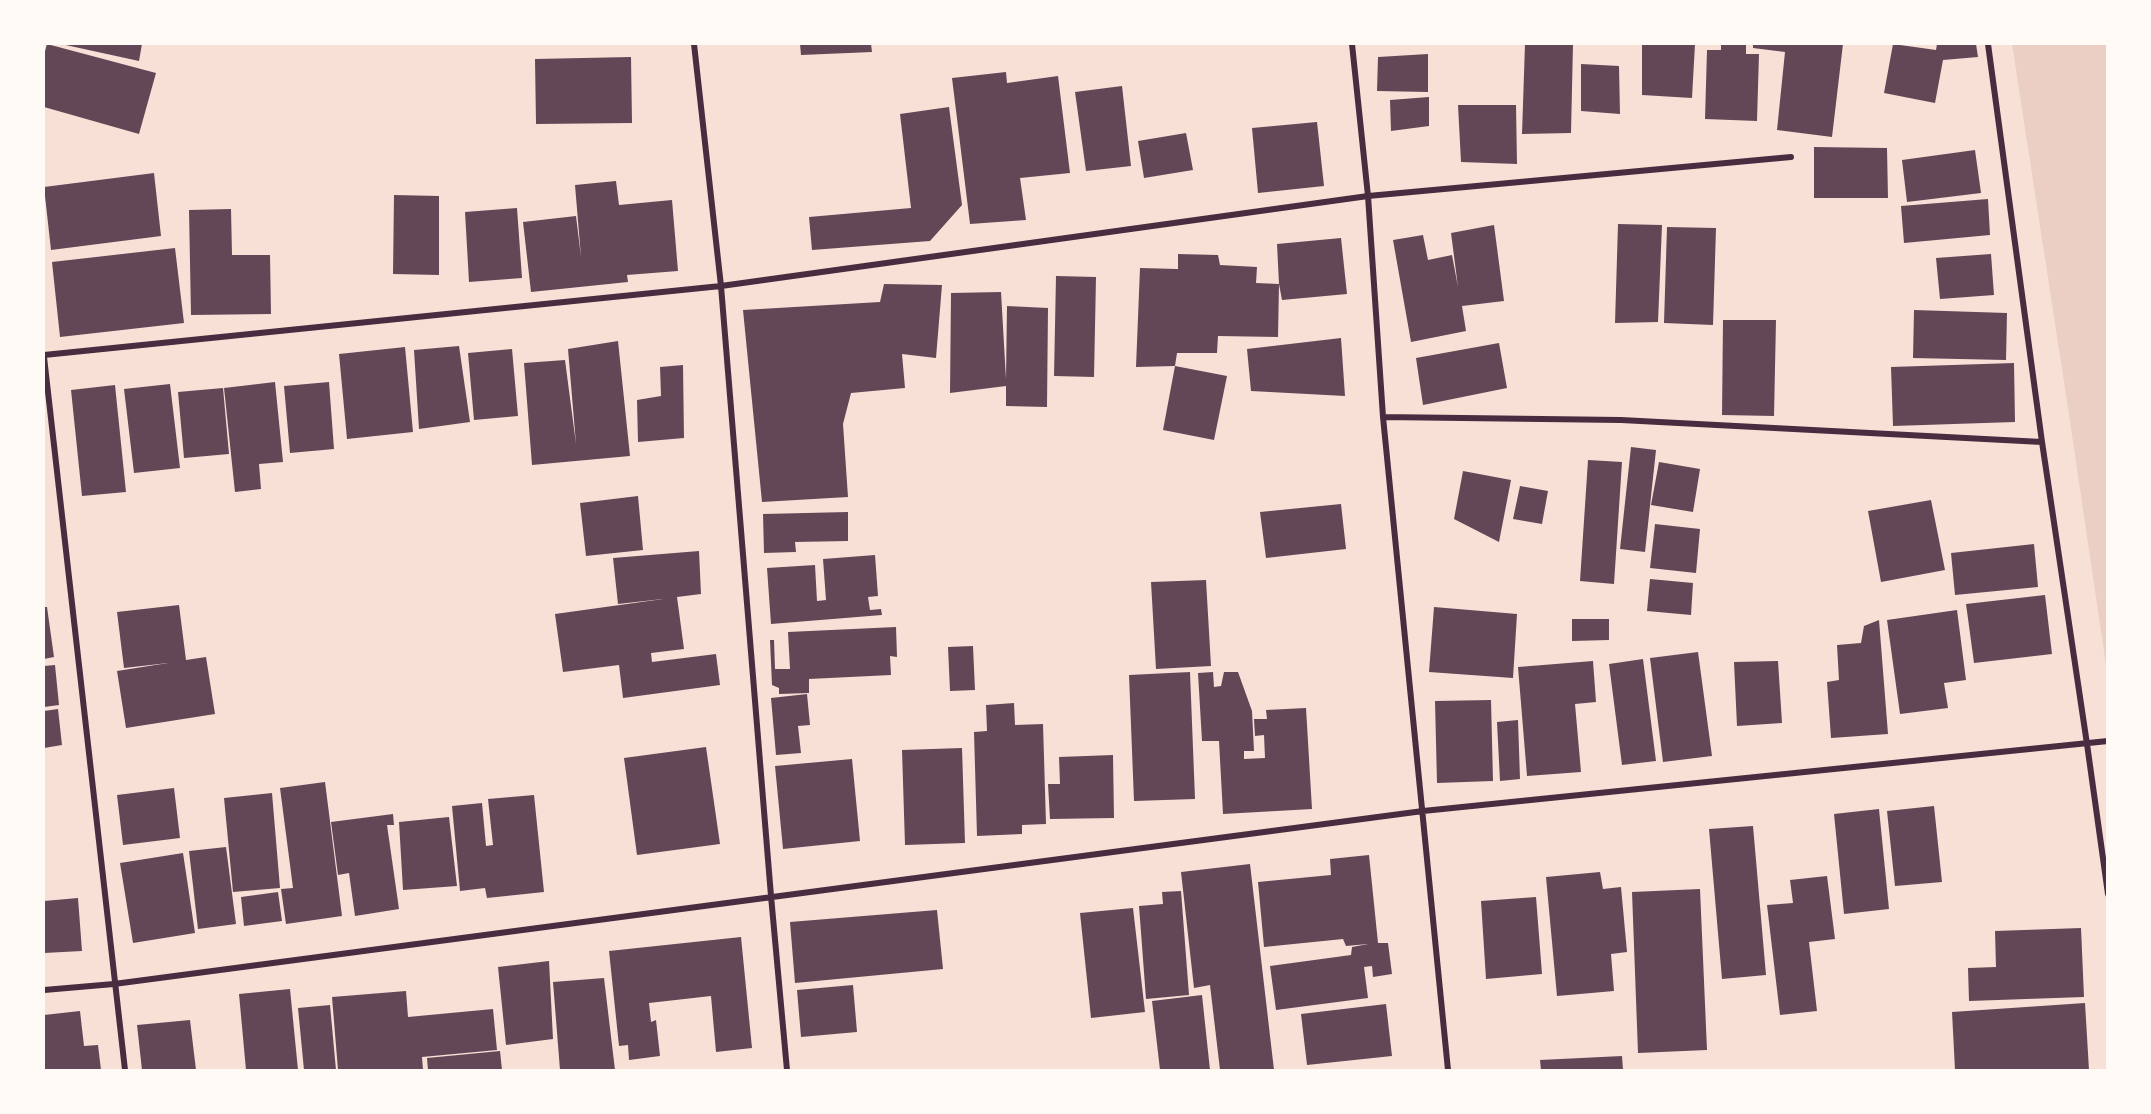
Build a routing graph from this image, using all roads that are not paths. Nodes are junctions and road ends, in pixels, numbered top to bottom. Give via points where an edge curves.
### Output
1 (694, 44) edge
2 (1352, 44) edge
3 (1988, 44) edge
4 (1791, 158) dead end
5 (1368, 196) junction
6 (721, 286) junction
7 (44, 356) edge
8 (1383, 417) junction
9 (2042, 442) junction
10 (2108, 741) edge
11 (2087, 744) junction
12 (1423, 811) junction
13 (2108, 894) edge
14 (771, 896) junction
15 (114, 984) junction
16 (44, 990) edge
17 (125, 1071) edge
18 (787, 1071) edge
19 (1448, 1071) edge

1 - 6 street
2 - 5 street
3 - 9 street
4 - 5 street
5 - 6 street
5 - 8 street
6 - 7 street
6 - 14 street
7 - 15 street
8 - 9 street via 1621,420
8 - 12 street
9 - 11 street
10 - 11 street
11 - 12 street
11 - 13 street
12 - 14 street
12 - 19 street
14 - 15 street
14 - 18 street
15 - 16 street
15 - 17 street

